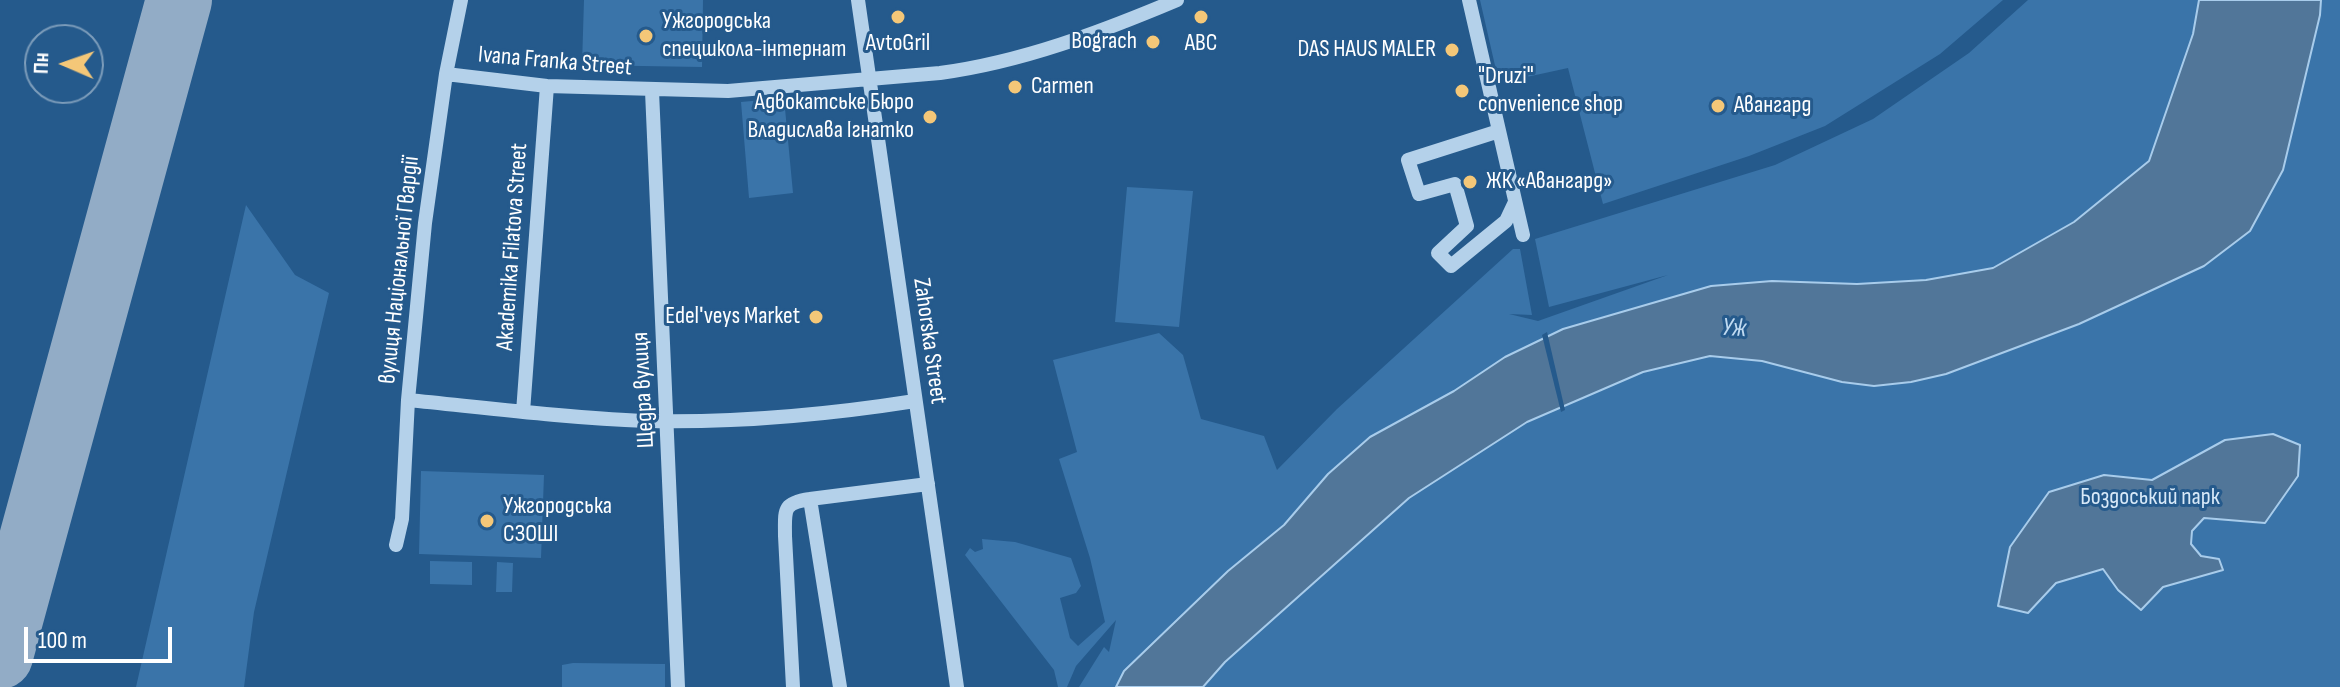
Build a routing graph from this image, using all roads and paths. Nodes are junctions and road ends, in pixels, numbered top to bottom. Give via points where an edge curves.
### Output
1 (461, 0) edge
2 (858, 0) edge
3 (1177, 0) edge
4 (1469, 0) edge
5 (446, 74) junction
6 (870, 77) junction
7 (547, 86) junction
8 (652, 91) junction
9 (1499, 131) junction
10 (1515, 202) junction
11 (1523, 235) dead end
12 (408, 400) junction
13 (915, 401) junction
14 (523, 412) junction
15 (668, 420) junction
16 (928, 484) junction
17 (810, 499) junction
18 (396, 545) dead end
19 (678, 687) edge
20 (793, 687) edge
21 (840, 687) edge
22 (957, 687) edge

1 - 5 street, вулиця Національної Гвардії
2 - 6 street, Zahorska Street
3 - 6 street, Ivana Franka Street via 1000,62 940,73
4 - 9 street
5 - 7 street, Ivana Franka Street
5 - 12 street, вулиця Національної Гвардії
6 - 8 street, Ivana Franka Street via 728,91
6 - 13 street, Zahorska Street
7 - 8 street, Ivana Franka Street
7 - 14 street, Akademika Filatova Street
8 - 15 street, Щедра вулиця
9 - 10 street
9 - 10 street via 1408,160 1419,194 1455,184 1467,226 1438,253 1451,266 1506,221
10 - 11 street
12 - 14 street
12 - 18 street, вулиця Національної Гвардії
13 - 15 street via 796,416
13 - 16 street, Zahorska Street
14 - 15 street
15 - 19 street, Щедра вулиця
16 - 17 street
16 - 22 street, Zahorska Street
17 - 20 street via 795,501 785,513
17 - 21 street

